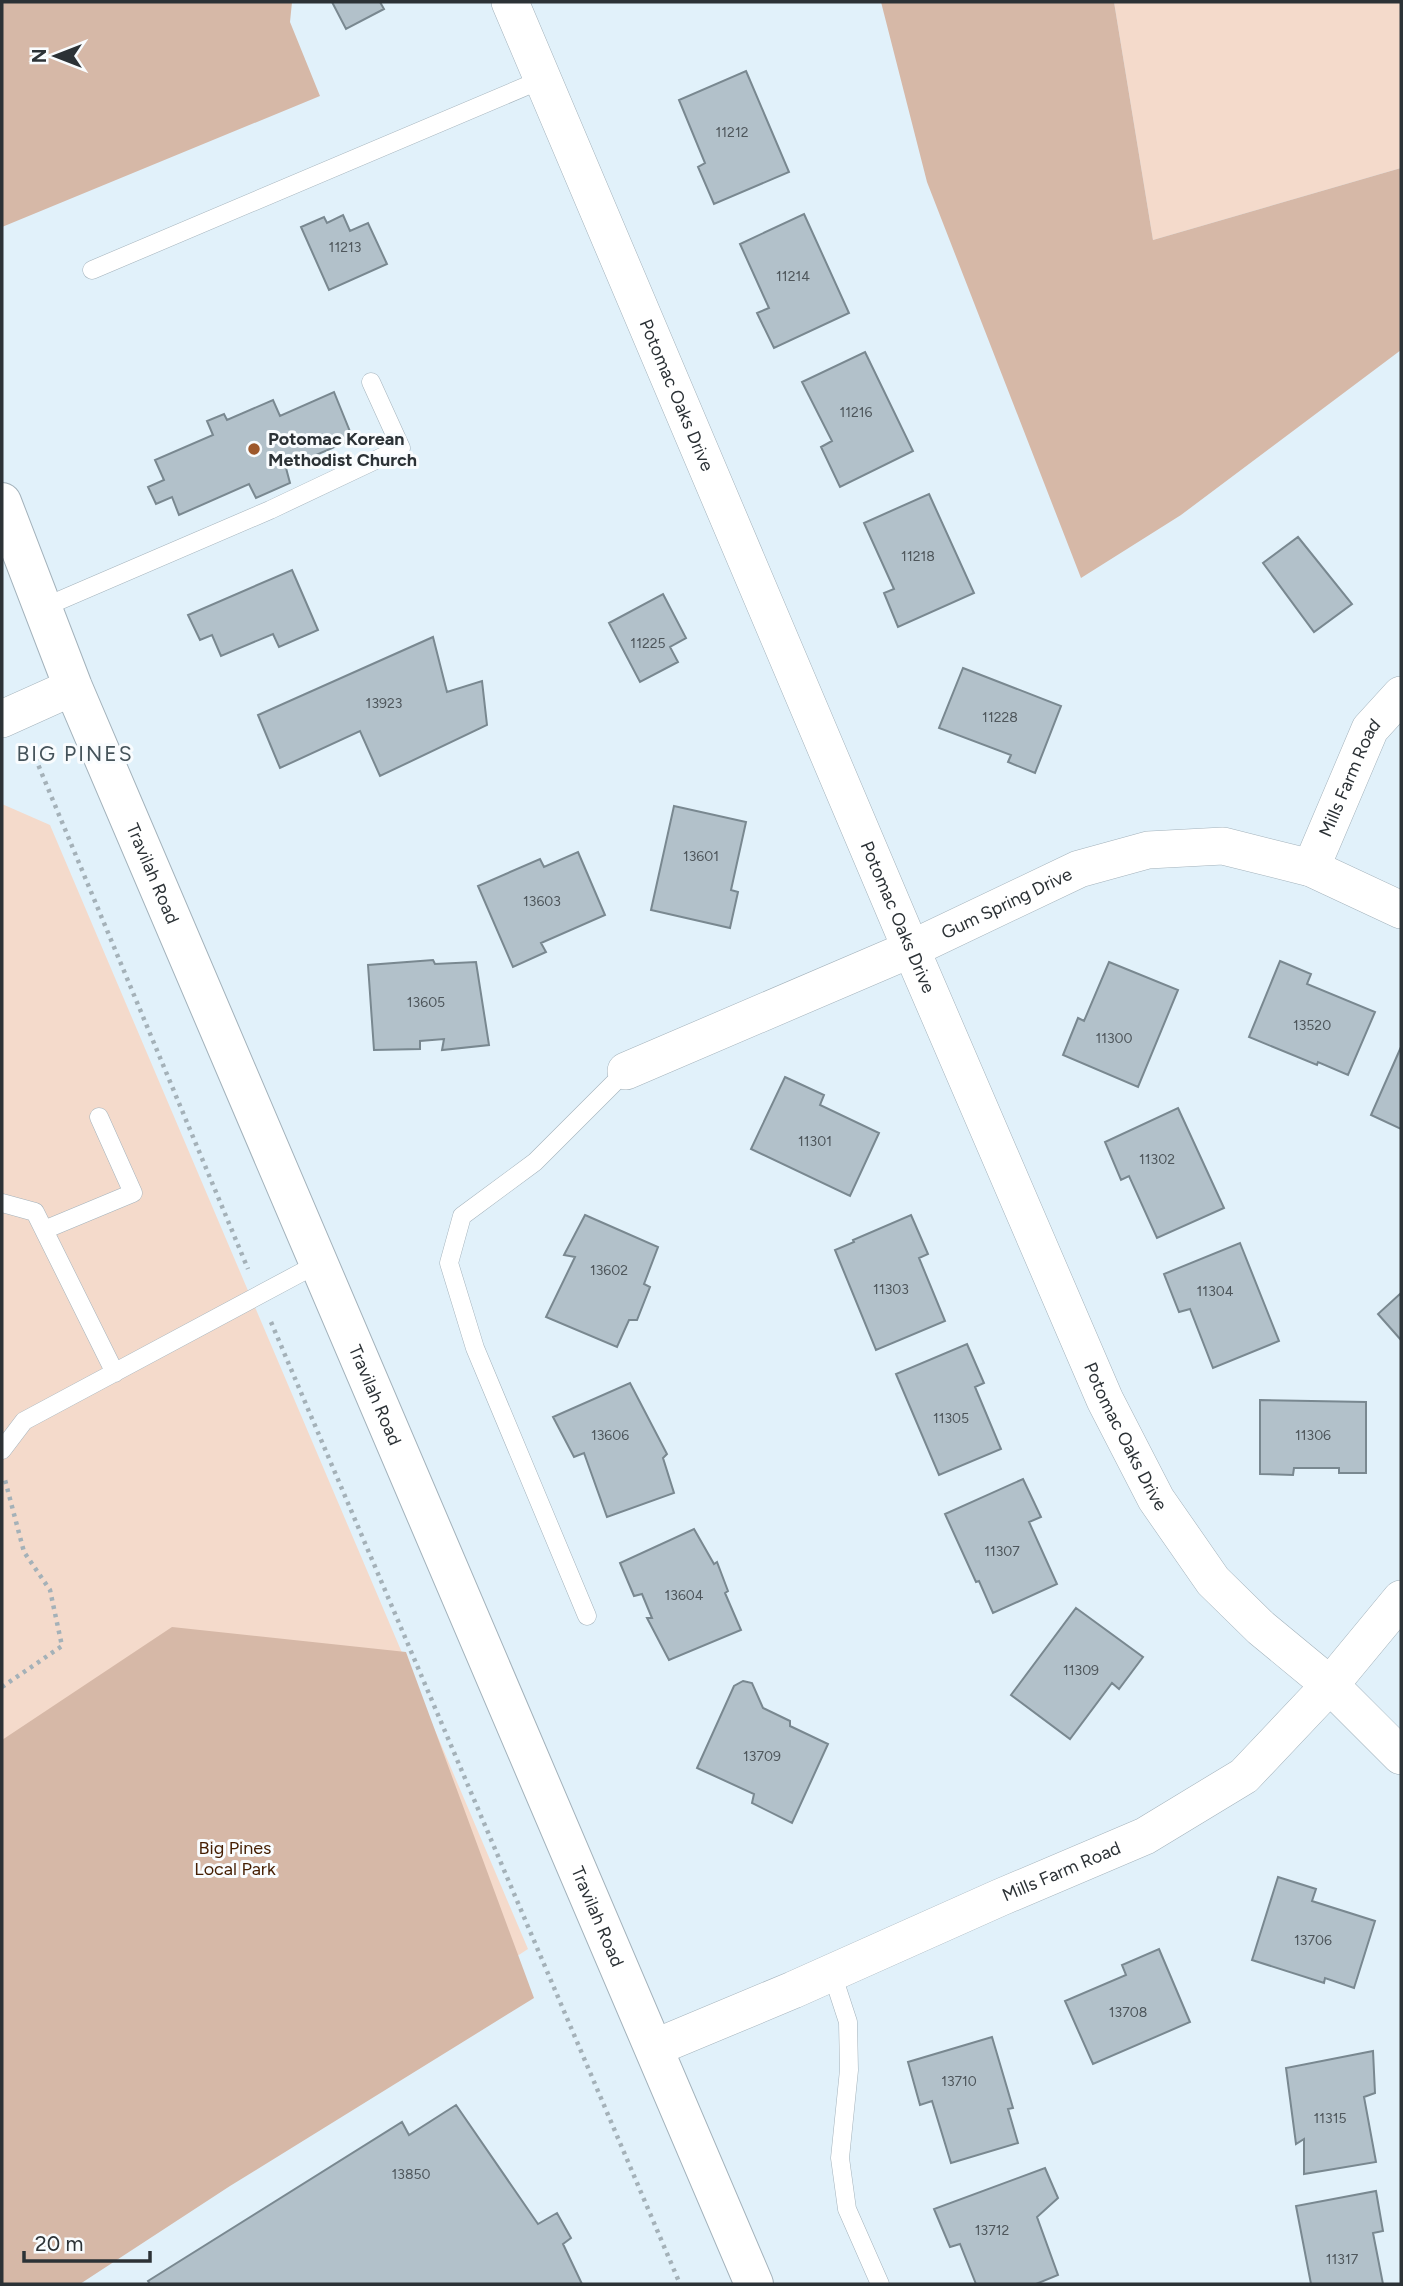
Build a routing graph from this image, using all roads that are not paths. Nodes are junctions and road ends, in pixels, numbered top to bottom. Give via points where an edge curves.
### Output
1 (510, 2) edge
2 (543, 79) junction
3 (92, 270) dead end
4 (371, 382) dead end
5 (2, 502) edge
6 (42, 608) junction
7 (73, 687) junction
8 (1401, 695) edge
9 (9, 715) edge
10 (1311, 868) junction
11 (1401, 910) edge
12 (911, 949) junction
13 (626, 1071) joint
14 (99, 1117) dead end
15 (2, 1203) edge
16 (44, 1230) junction
17 (319, 1263) junction
18 (115, 1373) junction
19 (2, 1450) edge
20 (1401, 1599) edge
21 (587, 1616) dead end
22 (1330, 1685) junction
23 (1401, 1756) edge
24 (832, 1973) junction
25 (654, 2048) junction
26 (754, 2284) edge
27 (880, 2284) edge

1 - 2 street, Potomac Oaks Drive
2 - 3 lane
2 - 12 street, Potomac Oaks Drive
4 - 6 lane via 401,448
5 - 6 main road, Travilah Road
6 - 7 main road, Travilah Road
7 - 9 street
7 - 17 main road, Travilah Road
8 - 10 street, Mills Farm Road via 1370,729
10 - 11 street, Gum Spring Drive
10 - 12 street, Gum Spring Drive via 1223,846 1148,850 1079,869
12 - 13 street, Gum Spring Drive
12 - 22 street, Potomac Oaks Drive via 1105,1400 1156,1499 1213,1581
13 - 21 lane via 535,1162 462,1216 449,1263 475,1349
14 - 16 lane via 133,1193
15 - 16 lane via 35,1212
16 - 18 lane
17 - 18 lane
17 - 25 main road, Travilah Road
18 - 19 lane via 24,1421
20 - 22 street, Mills Farm Road
22 - 23 street, Potomac Oaks Drive
22 - 24 street, Mills Farm Road via 1244,1776 1145,1836
24 - 25 street, Mills Farm Road
24 - 27 lane via 848,2022 849,2070 840,2158 846,2209
25 - 26 main road, Travilah Road

